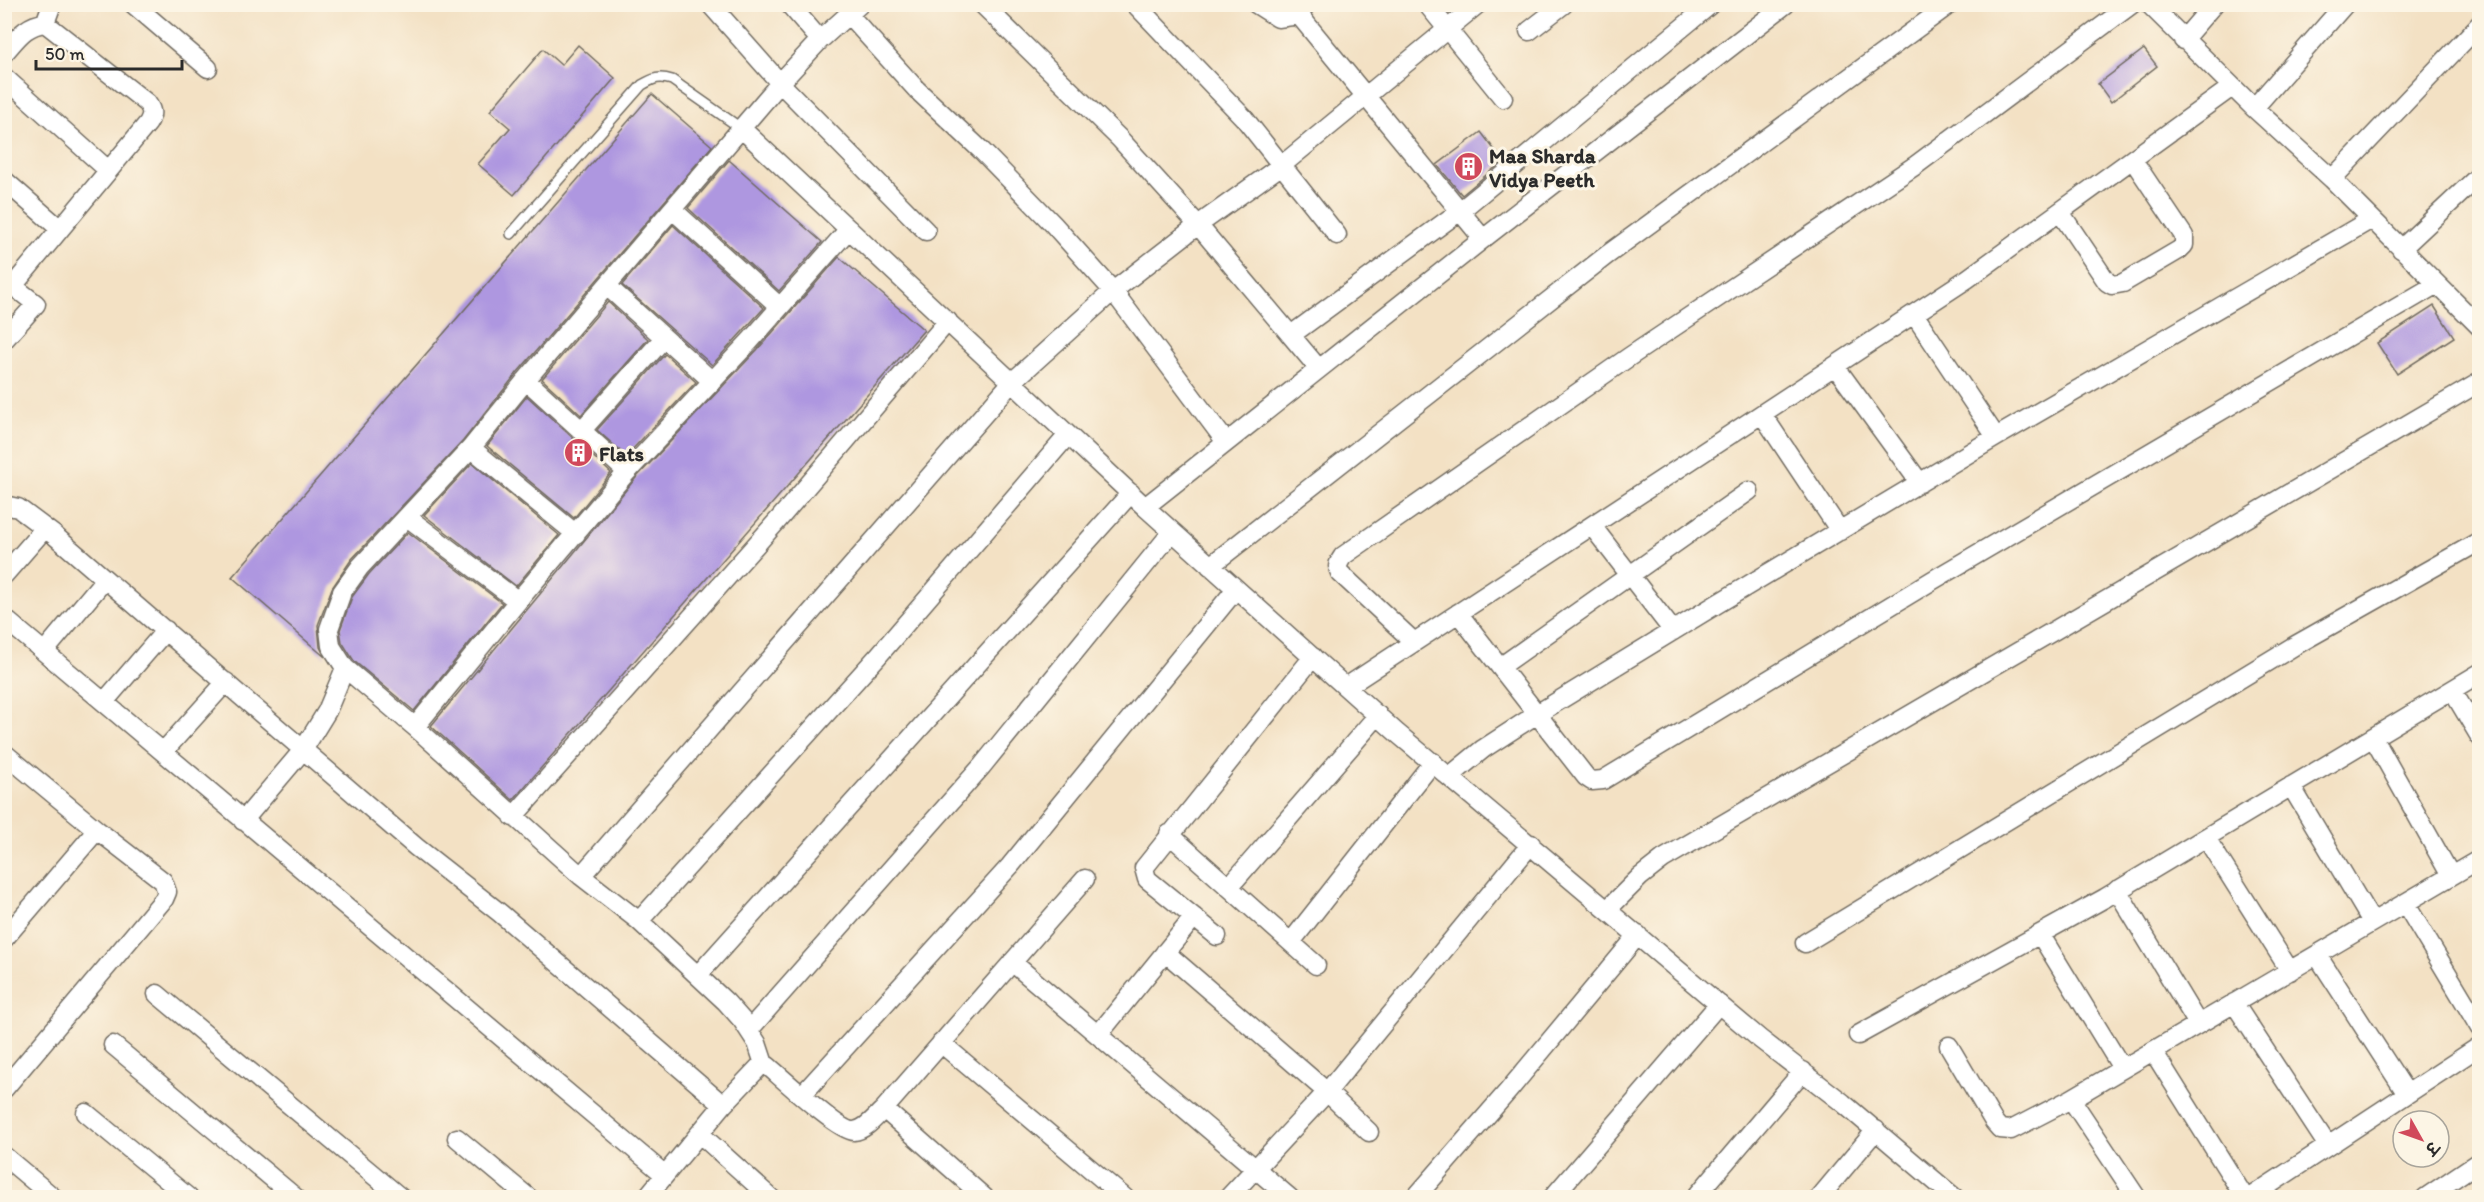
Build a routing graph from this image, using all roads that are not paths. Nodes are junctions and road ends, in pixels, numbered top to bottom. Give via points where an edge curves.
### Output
1 (52, 4) edge
2 (133, 4) edge
3 (710, 4) edge
4 (789, 4) edge
5 (982, 4) edge
6 (1135, 4) edge
7 (1256, 4) edge
8 (1427, 4) edge
9 (1478, 4) edge
10 (1564, 4) edge
11 (1711, 4) edge
12 (1786, 4) edge
13 (1950, 4) edge
14 (2132, 4) edge
15 (2149, 4) edge
16 (2214, 4) edge
17 (2345, 4) edge
18 (855, 10) edge
19 (1303, 10) edge
20 (45, 23) junction
21 (2480, 24) edge
22 (1447, 29) junction
23 (1529, 31) dead end
24 (820, 40) junction
25 (2183, 40) junction
26 (4, 53) edge
27 (208, 68) dead end
28 (4, 77) edge
29 (780, 83) junction
30 (2232, 87) junction
31 (1364, 96) junction
32 (1503, 98) dead end
33 (2254, 108) junction
34 (742, 129) junction
35 (2133, 160) junction
36 (1282, 165) junction
37 (108, 170) junction
38 (2480, 175) edge
39 (4, 180) edge
40 (2332, 180) junction
41 (673, 210) junction
42 (1460, 211) junction
43 (2060, 212) junction
44 (2370, 220) junction
45 (1198, 225) junction
46 (60, 229) junction
47 (849, 229) junction
48 (926, 231) dead end
49 (511, 234) dead end
50 (1337, 235) dead end
51 (1483, 239) junction
52 (2401, 249) junction
53 (9, 283) edge
54 (2437, 284) junction
55 (607, 286) junction
56 (1113, 291) junction
57 (780, 307) junction
58 (1914, 314) junction
59 (948, 321) junction
60 (2480, 327) edge
61 (1291, 334) junction
62 (664, 338) junction
63 (4, 340) edge
64 (1835, 366) junction
65 (1319, 369) junction
66 (526, 380) junction
67 (711, 381) junction
68 (1012, 381) junction
69 (2480, 382) edge
70 (1762, 414) junction
71 (582, 430) junction
72 (1068, 435) junction
73 (1996, 437) junction
74 (1226, 442) junction
75 (471, 448) junction
76 (627, 472) junction
77 (1920, 483) junction
78 (1749, 491) dead end
79 (1131, 493) junction
80 (4, 505) edge
81 (1145, 507) junction
82 (407, 517) junction
83 (1592, 526) junction
84 (45, 528) junction
85 (1840, 531) junction
86 (1172, 532) junction
87 (576, 534) junction
88 (2480, 541) edge
89 (1210, 566) junction
90 (4, 575) edge
91 (1631, 575) junction
92 (105, 579) junction
93 (1236, 589) junction
94 (518, 601) junction
95 (1458, 613) junction
96 (4, 618) edge
97 (166, 630) junction
98 (1673, 631) junction
99 (1414, 642) junction
100 (44, 652) junction
101 (1313, 657) junction
102 (1500, 667) junction
103 (345, 668) junction
104 (2480, 673) edge
105 (226, 682) junction
106 (1346, 687) junction
107 (2452, 690) junction
108 (104, 702) junction
109 (1537, 714) junction
110 (1378, 715) junction
111 (415, 727) junction
112 (2373, 737) junction
113 (2480, 737) edge
114 (303, 750) junction
115 (163, 752) junction
116 (7, 759) edge
117 (1433, 762) junction
118 (1450, 776) junction
119 (2291, 786) junction
120 (513, 817) junction
121 (243, 821) junction
122 (97, 830) junction
123 (1169, 834) junction
124 (2206, 838) junction
125 (1531, 844) junction
126 (2480, 859) edge
127 (581, 876) junction
128 (2451, 876) junction
129 (1085, 879) dead end
130 (1228, 887) junction
131 (2117, 890) junction
132 (2405, 903) junction
133 (1608, 909) junction
134 (1194, 917) junction
135 (639, 921) junction
136 (2372, 922) junction
137 (2040, 934) junction
138 (1638, 935) junction
139 (1217, 936) dead end
140 (4, 939) edge
141 (1291, 942) junction
142 (1805, 943) dead end
143 (1165, 952) junction
144 (2317, 955) junction
145 (1012, 962) junction
146 (1316, 965) dead end
147 (2290, 971) junction
148 (698, 975) junction
149 (157, 994) dead end
150 (2234, 1003) junction
151 (1719, 1004) junction
152 (2198, 1024) junction
153 (2480, 1028) edge
154 (749, 1030) junction
155 (1098, 1035) junction
156 (1858, 1035) dead end
157 (941, 1043) junction
158 (113, 1045) dead end
159 (1949, 1046) dead end
160 (2480, 1046) edge
161 (2153, 1051) junction
162 (764, 1064) junction
163 (2122, 1068) junction
164 (1803, 1071) junction
165 (4, 1089) edge
166 (1327, 1092) junction
167 (2407, 1094) junction
168 (802, 1095) junction
169 (2071, 1098) junction
170 (723, 1105) junction
171 (884, 1109) junction
172 (86, 1113) dead end
173 (1876, 1130) junction
174 (1369, 1132) dead end
175 (700, 1134) junction
176 (457, 1138) dead end
177 (2328, 1146) junction
178 (4, 1156) edge
179 (2480, 1161) edge
180 (1254, 1167) junction
181 (664, 1175) junction
182 (652, 1195) edge
183 (54, 1197) edge
184 (189, 1197) edge
185 (296, 1197) edge
186 (401, 1197) edge
187 (529, 1197) edge
188 (771, 1197) edge
189 (985, 1197) edge
190 (1125, 1197) edge
191 (1228, 1197) edge
192 (1290, 1197) edge
193 (1415, 1197) edge
194 (1552, 1197) edge
195 (1695, 1197) edge
196 (1819, 1197) edge
197 (1954, 1197) edge
198 (2137, 1197) edge
199 (2247, 1197) edge
200 (2425, 1197) edge

1 - 20 street
2 - 27 street
3 - 29 street
4 - 24 street
5 - 45 street via 1119,138
6 - 36 street via 1214,86
7 - 19 street via 1278,18
8 - 22 street
9 - 22 street
10 - 23 street
11 - 42 street
12 - 51 street
13 - 89 street via 1608,255
14 - 99 street via 1916,165 1629,357 1343,556 1337,568 1340,573
15 - 25 street
16 - 25 street
17 - 33 street
18 - 24 street
18 - 56 street via 917,90 982,151
19 - 31 street
20 - 26 street via 24,30
20 - 37 street via 152,110 148,123
21 - 40 street
22 - 31 street
22 - 32 street
24 - 29 street
25 - 30 street
28 - 37 street
29 - 34 street
29 - 48 street
30 - 33 street
30 - 35 street
31 - 36 street
31 - 42 street
33 - 40 street
34 - 41 street
34 - 47 street
34 - 49 lane via 672,80 654,78 642,85
35 - 43 street
35 - 43 street via 2184,236 2184,245 2179,250 2123,283 2112,285
36 - 45 street
36 - 50 street
37 - 46 street
38 - 52 street
39 - 46 street
40 - 44 street
41 - 55 street
41 - 57 street
42 - 51 street
42 - 61 street
43 - 58 street
44 - 52 street
44 - 73 street
45 - 56 street
45 - 61 street
46 - 53 street
47 - 57 street
47 - 59 street
51 - 65 street
52 - 54 street
53 - 63 street via 36,304
54 - 60 street
54 - 109 street via 1933,580 1603,780 1586,777
55 - 62 street
55 - 66 street
56 - 68 street
56 - 74 street
57 - 67 street
58 - 64 street
58 - 73 street
59 - 68 street
59 - 120 street via 779,519
61 - 65 street
62 - 67 street
62 - 71 street
64 - 70 street
64 - 77 street
65 - 74 street
66 - 71 street
66 - 75 street
67 - 76 street
68 - 72 street
68 - 127 street
69 - 133 street via 1663,859
70 - 83 street
70 - 85 street
71 - 76 street
72 - 79 street
72 - 135 street via 878,656
73 - 77 street
74 - 81 street
75 - 82 street
75 - 87 street
76 - 87 street
77 - 85 street
78 - 91 street
79 - 81 street
79 - 148 street
80 - 84 street via 18,508
81 - 86 street
82 - 94 street
82 - 103 street via 360,567 339,600 329,629 331,646
83 - 91 street
83 - 95 street
84 - 90 street
84 - 92 street
85 - 98 street
86 - 89 street
86 - 154 street via 982,766
87 - 94 street
88 - 142 street via 2294,646
89 - 93 street
91 - 98 street
91 - 102 street
92 - 97 street
92 - 100 street
93 - 101 street
93 - 168 street via 1010,866
94 - 111 street
95 - 99 street
95 - 102 street
96 - 100 street
97 - 105 street
97 - 108 street
98 - 109 street
99 - 106 street
100 - 108 street
101 - 106 street
101 - 123 street
102 - 109 street
103 - 111 street
103 - 114 street via 327,711
104 - 107 street
105 - 114 street
105 - 115 street
106 - 110 street
107 - 112 street
107 - 113 street
108 - 115 street
109 - 118 street via 1483,748
110 - 117 street
110 - 130 street
111 - 120 street
112 - 119 street
112 - 128 street
114 - 121 street
114 - 170 street
115 - 121 street
116 - 122 street
117 - 118 street
117 - 141 street
118 - 125 street
119 - 124 street
119 - 136 street
120 - 127 street
121 - 181 street
122 - 140 street
122 - 165 street via 163,881 167,892
123 - 130 street
123 - 134 street via 1149,858 1144,875
124 - 131 street
124 - 147 street
125 - 133 street
125 - 166 street
126 - 128 street
127 - 135 street
128 - 132 street
129 - 145 street
130 - 141 street
131 - 137 street
131 - 152 street
132 - 136 street
132 - 153 street
133 - 138 street
134 - 139 street
134 - 143 street
135 - 148 street
136 - 144 street
137 - 156 street
137 - 163 street
138 - 151 street
138 - 193 street
141 - 146 street
143 - 155 street
143 - 166 street
144 - 147 street
144 - 167 street
145 - 155 street
145 - 157 street
147 - 150 street
148 - 154 street
149 - 186 street
150 - 152 street
150 - 177 street
151 - 164 street
151 - 194 street
152 - 161 street
154 - 162 street
155 - 180 street
157 - 171 street
157 - 190 street
158 - 185 street
159 - 169 street via 2000,1129 2011,1130
160 - 167 street
161 - 163 street
161 - 199 street
162 - 168 street
162 - 170 street
163 - 169 street
164 - 173 street
164 - 195 street
166 - 174 street
166 - 180 street
167 - 177 street
168 - 171 street via 848,1130 863,1128
169 - 198 street
170 - 175 street
171 - 189 street
172 - 184 street
173 - 196 street
173 - 197 street
175 - 181 street
175 - 188 street
176 - 187 street
177 - 199 street
178 - 183 street
179 - 200 street
180 - 191 street
180 - 192 street
181 - 182 street

